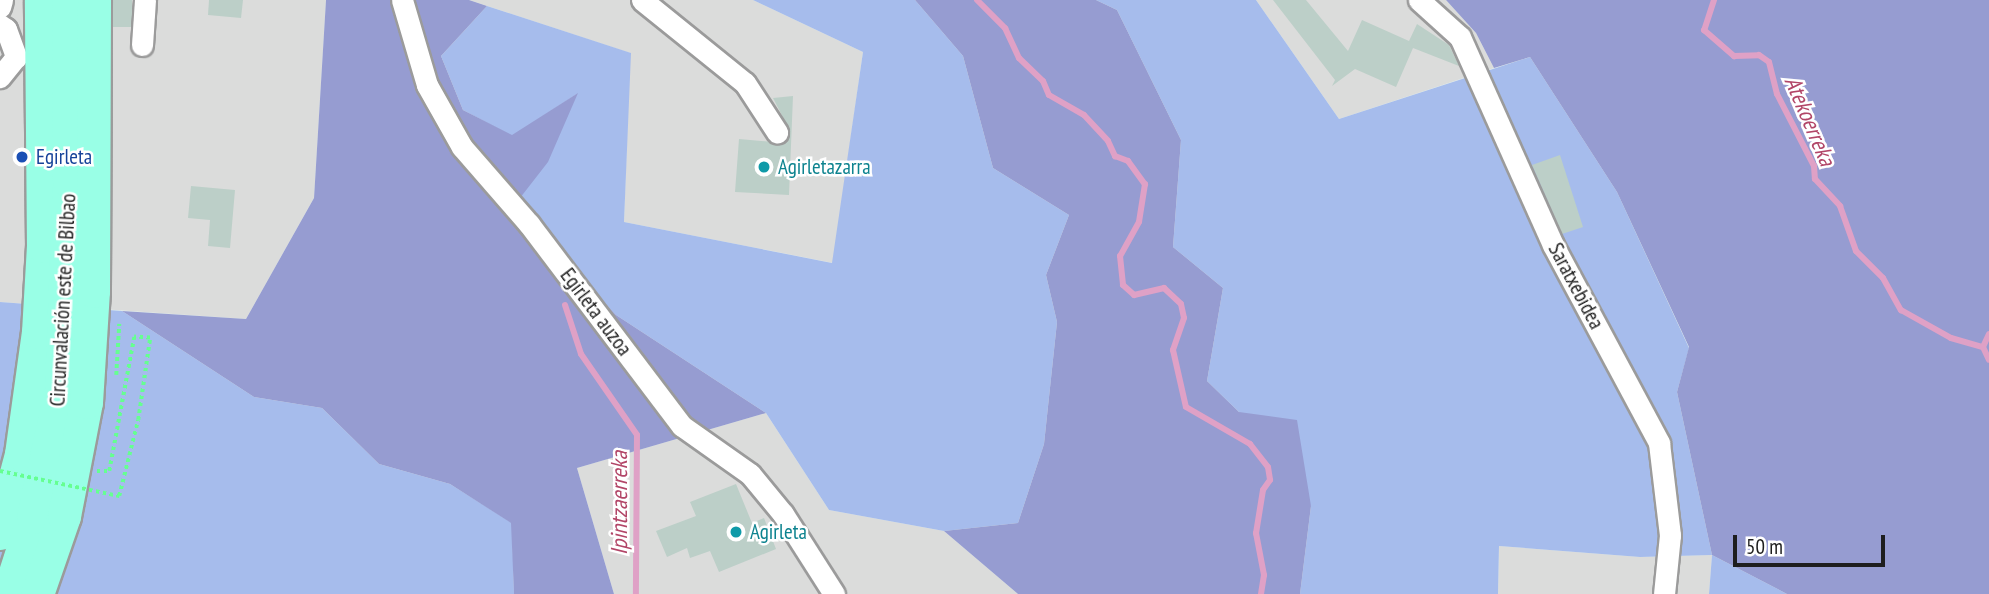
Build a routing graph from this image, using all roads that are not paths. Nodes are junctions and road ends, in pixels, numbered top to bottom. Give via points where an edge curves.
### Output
1 (2, 0) edge
2 (41, 0) edge
3 (68, 0) edge
4 (94, 0) edge
5 (145, 0) edge
6 (402, 0) edge
7 (642, 0) edge
8 (1419, 0) edge
9 (0, 7) edge
10 (0, 25) edge
11 (142, 44) dead end
12 (8, 80) edge
13 (777, 132) dead end
14 (0, 533) edge
15 (8, 594) edge
16 (37, 594) edge
17 (834, 594) edge
18 (1664, 594) edge

1 - 9 street
2 - 14 main road via 43,246 38,332 21,454
3 - 15 main road, Circunvalación este de Bilbao via 69,181 61,387 33,517
4 - 16 main road, Circunvalación este de Bilbao via 93,291 86,402 64,516
5 - 11 street
6 - 17 street, Egirleta auzoa via 427,85 462,147 529,224 682,425 750,474 783,514
7 - 13 street via 744,83
8 - 18 street, Saratxebidea via 1460,37 1553,245 1659,443 1670,535
10 - 12 street via 6,29 16,57

